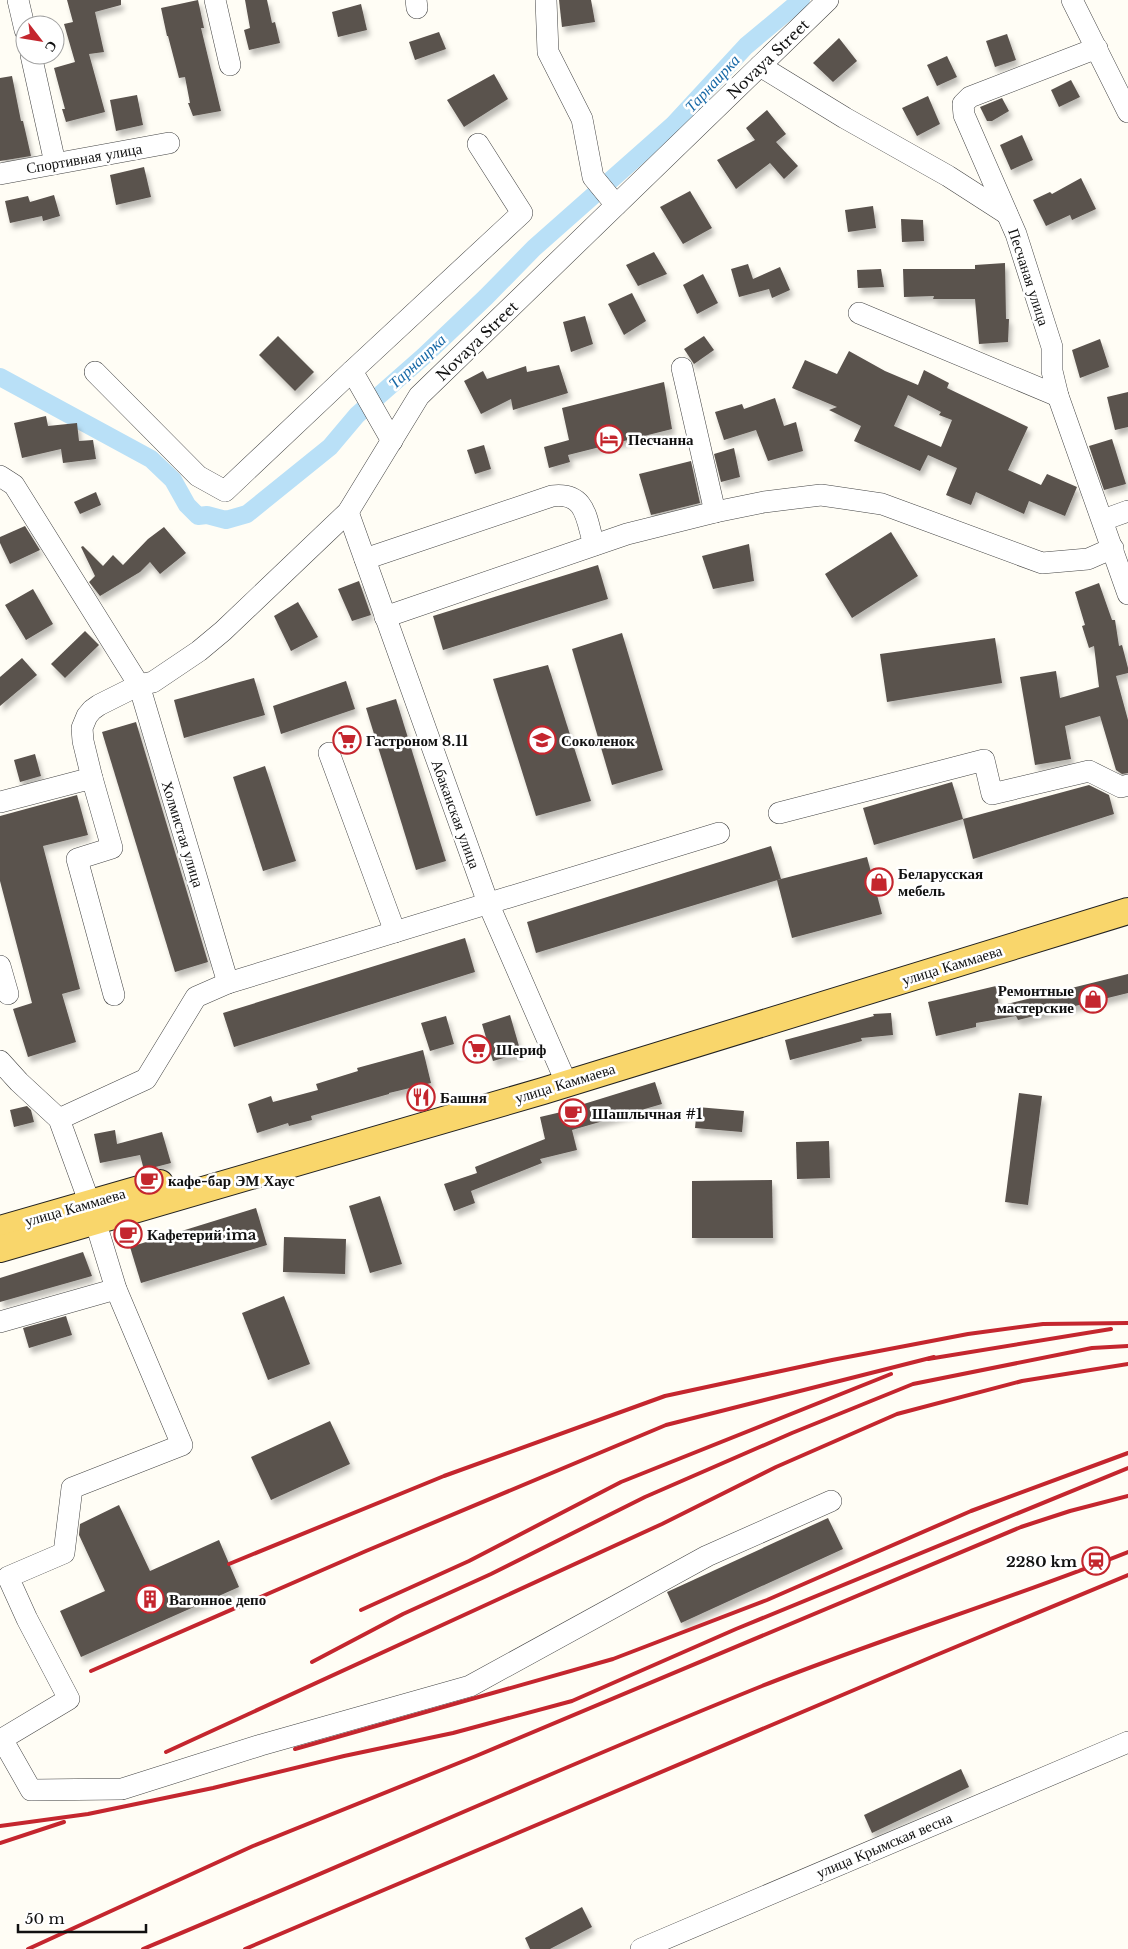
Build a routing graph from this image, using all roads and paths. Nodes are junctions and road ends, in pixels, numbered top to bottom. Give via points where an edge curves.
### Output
1 (18, 0) edge
2 (215, 0) edge
3 (546, 0) edge
4 (828, 0) edge
5 (1072, 0) edge
6 (22, 15) edge
7 (1098, 48) junction
8 (33, 65) edge
9 (230, 65) dead end
10 (760, 66) junction
11 (1128, 112) edge
12 (169, 143) dead end
13 (478, 144) dead end
14 (55, 163) junction
15 (0, 174) edge
16 (616, 206) junction
17 (1007, 214) junction
18 (859, 313) dead end
19 (682, 368) dead end
20 (96, 372) dead end
21 (356, 379) junction
22 (1058, 396) junction
23 (392, 441) junction
24 (0, 476) edge
25 (1128, 511) edge
26 (348, 512) junction
27 (715, 512) junction
28 (1103, 520) junction
29 (594, 545) junction
30 (1113, 548) junction
31 (365, 559) junction
32 (1128, 594) edge
33 (385, 617) junction
34 (139, 685) junction
35 (329, 753) dead end
36 (92, 778) junction
37 (1128, 785) edge
38 (0, 802) edge
39 (779, 813) dead end
40 (719, 834) dead end
41 (1128, 893) edge
42 (488, 903) junction
43 (1128, 911) edge
44 (395, 932) junction
45 (0, 966) edge
46 (228, 983) junction
47 (8, 994) dead end
48 (114, 995) dead end
49 (0, 1061) edge
50 (564, 1076) junction
51 (59, 1119) junction
52 (92, 1213) junction
53 (0, 1229) edge
54 (0, 1249) edge
55 (116, 1289) junction
56 (0, 1322) edge
57 (832, 1501) dead end
58 (1128, 1742) edge
59 (641, 1949) edge

1 - 6 street
2 - 9 street
3 - 16 street via 548,52 582,119 593,177
4 - 10 street, Novaya Street
5 - 7 street
7 - 11 street
7 - 17 street, Песчаная улица via 970,97 963,104 964,115
8 - 14 street
10 - 16 street, Novaya Street
10 - 17 street
12 - 14 street, Спортивная улица
13 - 21 street via 522,213
14 - 15 street, Спортивная улица
16 - 23 street, Novaya Street via 419,396
17 - 22 street, Песчаная улица via 1052,347 1052,371
18 - 22 street
19 - 27 street
20 - 21 street via 198,476 225,491
21 - 23 street
22 - 28 street, Песчаная улица
23 - 26 street, Novaya Street
24 - 34 street, Холмистая улица via 14,485
25 - 28 street
26 - 31 street, Абаканская улица
26 - 34 street, Novaya Street via 199,651 153,682
27 - 29 street
27 - 30 street via 821,495 882,504 1042,563 1088,560
28 - 30 street, Песчаная улица
29 - 31 street via 582,507 577,500 561,495
29 - 33 street
30 - 32 street, Песчаная улица
31 - 33 street, Абаканская улица
33 - 42 street, Абаканская улица
34 - 36 street, Novaya Street via 99,704 87,716 82,735
34 - 46 street, Холмистая улица
35 - 44 street
36 - 38 street
36 - 48 street, Novaya Street via 112,848 78,859
37 - 39 street via 1121,786 1089,771 992,794 984,760
40 - 42 street
41 - 50 main road, улица Каммаева
42 - 44 street
42 - 50 street, Абаканская улица
43 - 50 main road, улица Каммаева
44 - 46 street
45 - 47 street
46 - 51 street via 196,997 146,1079
49 - 51 street
50 - 52 main road, улица Каммаева
51 - 52 street
52 - 53 main road, улица Каммаева
52 - 54 main road, улица Каммаева
52 - 55 street
55 - 56 street
55 - 57 street via 182,1445 72,1488 64,1553 8,1577 69,1699 2,1739 31,1790 122,1789 270,1742 470,1686 708,1556
58 - 59 street, улица Крымская весна

